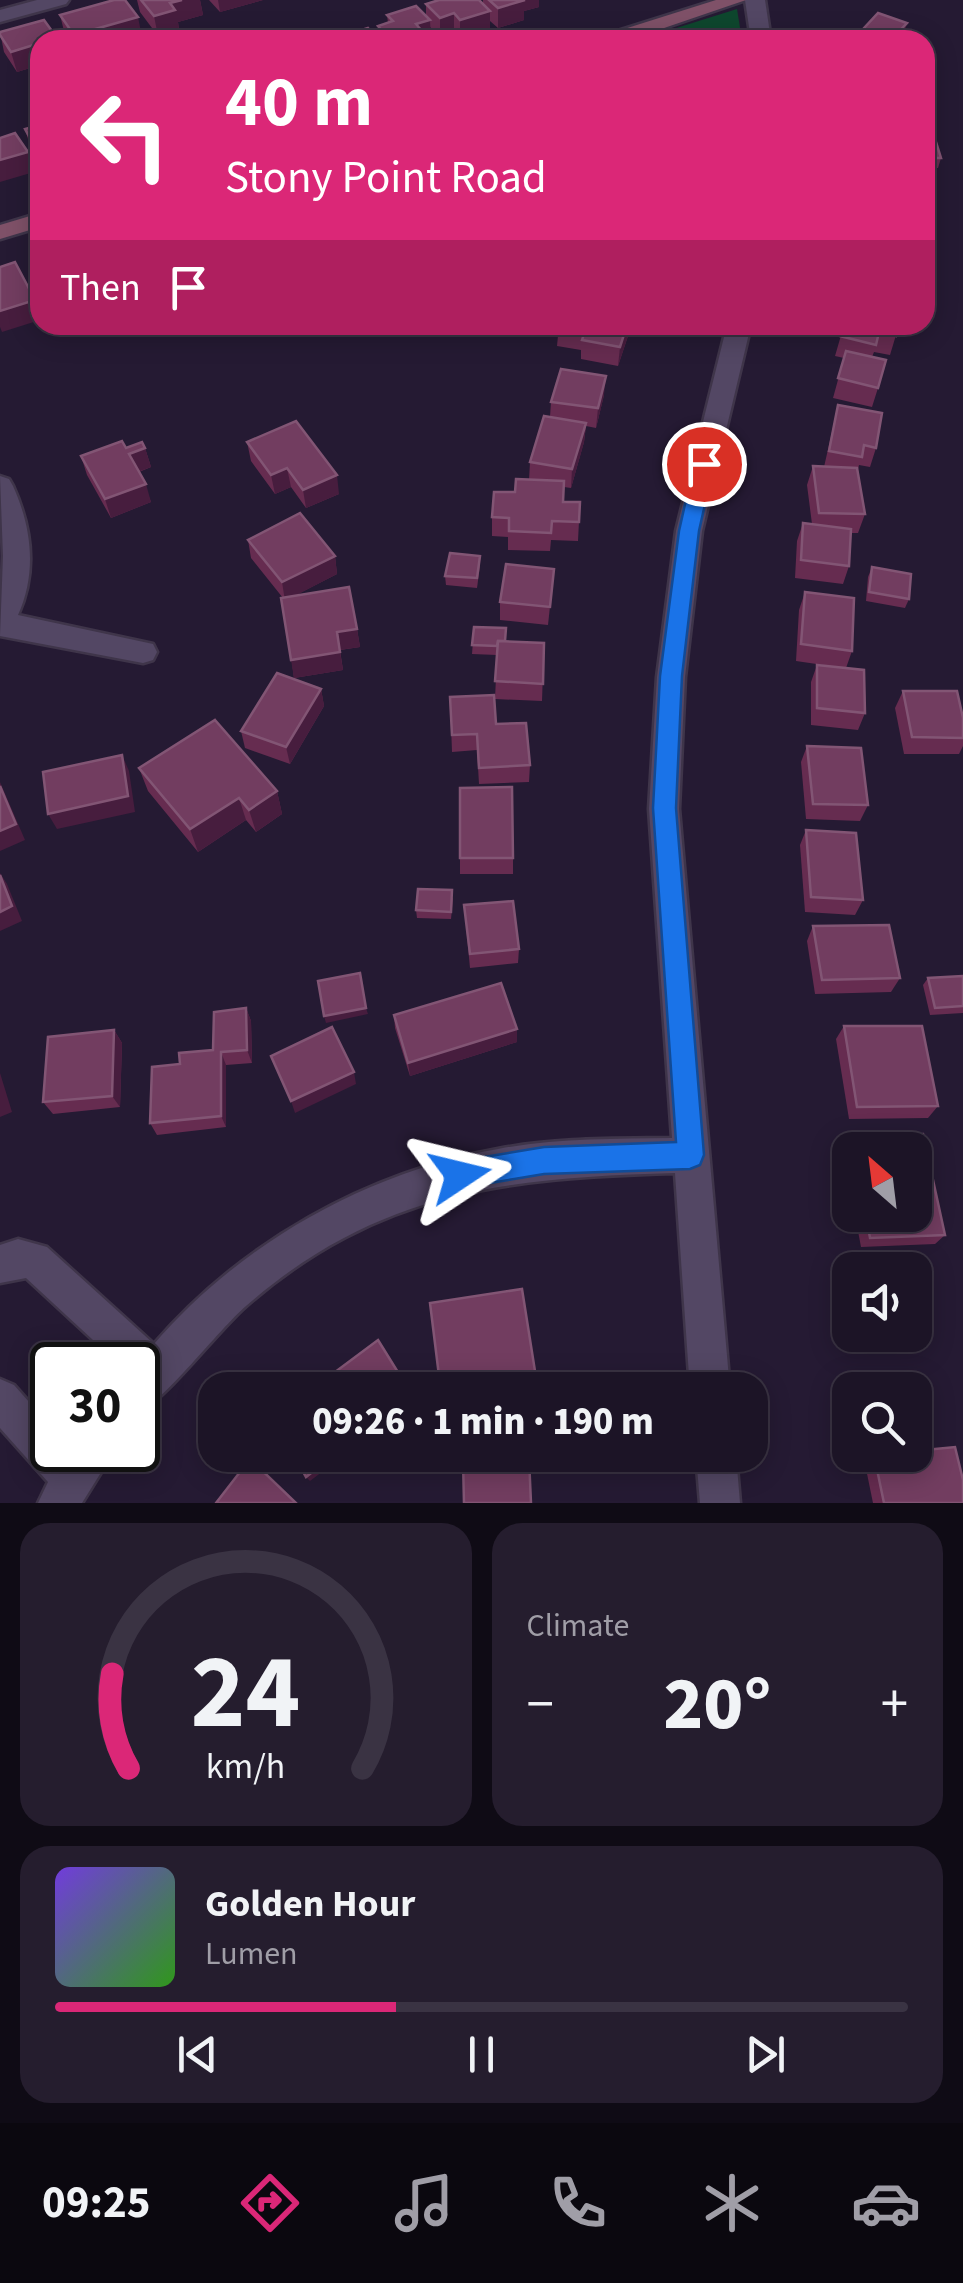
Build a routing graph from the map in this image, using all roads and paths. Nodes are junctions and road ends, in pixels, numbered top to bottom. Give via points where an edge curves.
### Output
1 (59, 0) edge
2 (736, 0) edge
3 (755, 0) edge
4 (0, 16) edge
5 (641, 30) edge
6 (760, 30) edge
7 (30, 223) edge
8 (0, 232) edge
9 (737, 335) edge
10 (0, 486) edge
11 (1, 624) edge
12 (143, 652) dead end
13 (690, 1155) junction
14 (0, 1264) edge
15 (110, 1342) edge
16 (160, 1367) edge
17 (708, 1372) edge
18 (0, 1398) edge
19 (717, 1472) edge
20 (75, 1478) edge
21 (720, 1503) edge

1 - 4 street
2 - 5 street
3 - 6 street
7 - 8 street
9 - 13 street via 689,531 671,676 664,808
10 - 11 street via 18,546
11 - 12 street
13 - 16 street via 544,1160 416,1188 326,1229 256,1276 199,1322
13 - 17 street
14 - 15 street via 34,1260
18 - 20 street
19 - 21 street

